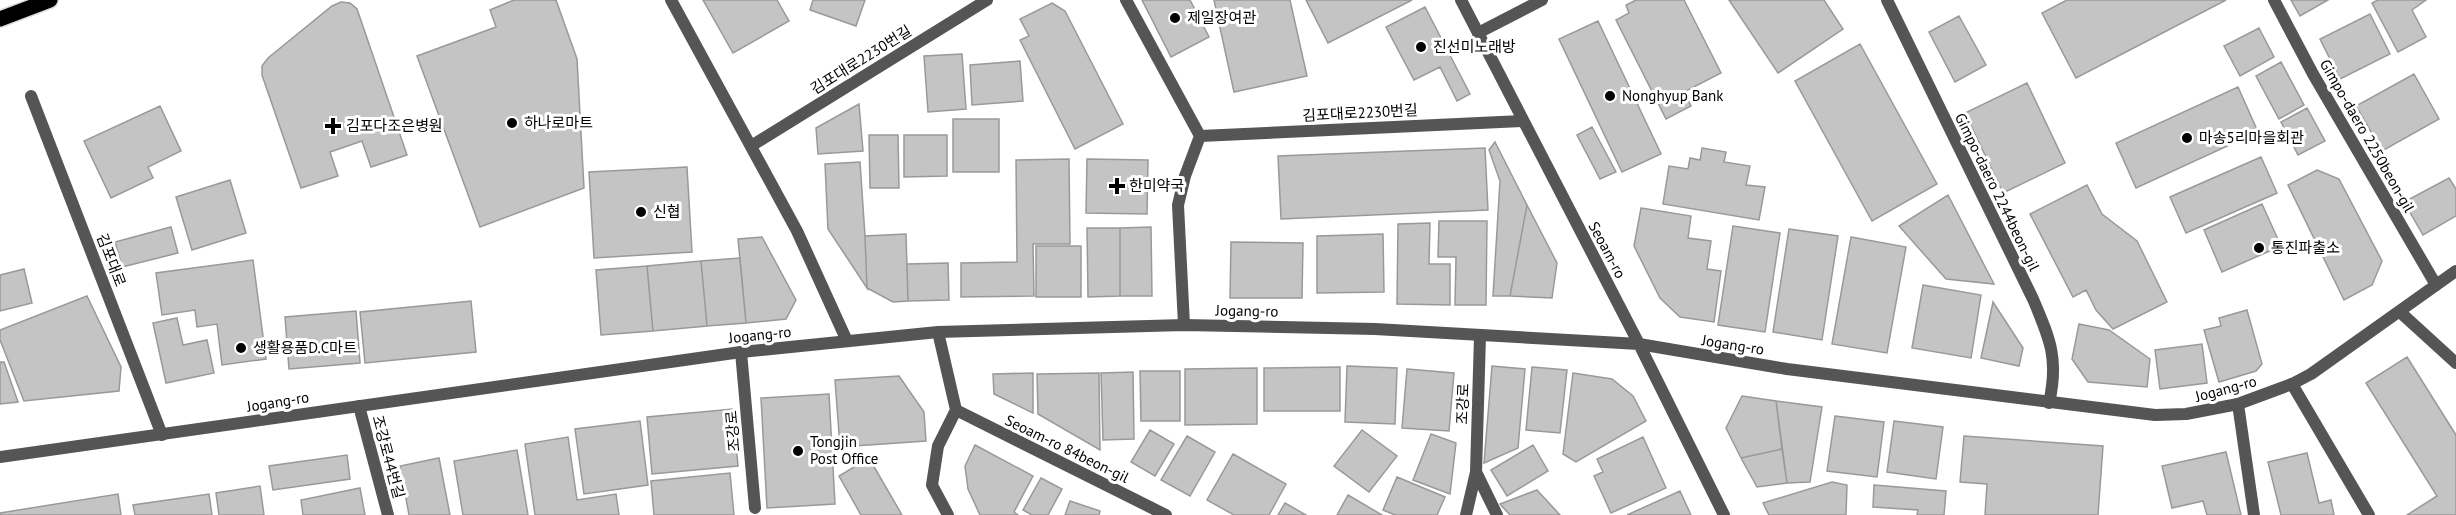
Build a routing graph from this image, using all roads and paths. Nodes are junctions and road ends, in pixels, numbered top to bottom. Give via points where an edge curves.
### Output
1 (50, 0) edge
2 (671, 0) edge
3 (987, 0) edge
4 (1126, 0) edge
5 (1461, 0) edge
6 (1542, 0) edge
7 (1887, 0) edge
8 (2274, 0) edge
9 (0, 19) edge
10 (1478, 33) junction
11 (31, 96) dead end
12 (1522, 121) junction
13 (1200, 136) junction
14 (751, 146) junction
15 (2456, 271) edge
16 (2436, 285) junction
17 (2400, 312) junction
18 (1185, 325) junction
19 (938, 332) junction
20 (1480, 336) junction
21 (847, 341) junction
22 (1640, 344) junction
23 (741, 352) junction
24 (2456, 363) edge
25 (2292, 384) junction
26 (2049, 403) junction
27 (2238, 404) junction
28 (359, 406) junction
29 (956, 410) junction
30 (162, 435) junction
31 (0, 457) edge
32 (1476, 472) junction
33 (755, 508) dead end
34 (388, 515) edge
35 (948, 515) edge
36 (1166, 515) edge
37 (1466, 515) edge
38 (1497, 515) edge
39 (1724, 515) edge
40 (2254, 515) edge
41 (2369, 515) edge

1 - 9 main road
2 - 14 street
3 - 14 street, 김포대로2230번길
4 - 13 street
5 - 10 street, Seoam-ro
6 - 10 street
7 - 26 street, Gimpo-daero 2244beon-gil via 2051,342 2055,376
8 - 16 street, Gimpo-daero 2250beon-gil
10 - 12 street, Seoam-ro
11 - 30 street, 김포대로
12 - 13 street, 김포대로2230번길
12 - 22 street, Seoam-ro
13 - 18 street via 1178,205
14 - 21 street via 797,231
15 - 16 street, Jogang-ro
16 - 17 street, Jogang-ro
17 - 24 street
17 - 25 street, Jogang-ro
18 - 19 street, Jogang-ro
18 - 20 street, Jogang-ro via 1375,328
19 - 21 street, Jogang-ro
19 - 29 street
20 - 22 street, Jogang-ro
20 - 32 street, 조강로
21 - 23 street, Jogang-ro
22 - 26 street, Jogang-ro via 1787,369
22 - 39 street, Seoam-ro
23 - 28 street, Jogang-ro
23 - 33 street, 조강로
25 - 27 street, Jogang-ro
25 - 41 street
26 - 27 street, Jogang-ro via 2155,414 2186,414
27 - 40 street
28 - 30 street, Jogang-ro
28 - 34 street, 조강로44번길
29 - 35 street via 938,446 932,485
29 - 36 street, Seoam-ro 84beon-gil
30 - 31 street, Jogang-ro
32 - 37 street, 조강로
32 - 38 street, 조강로

